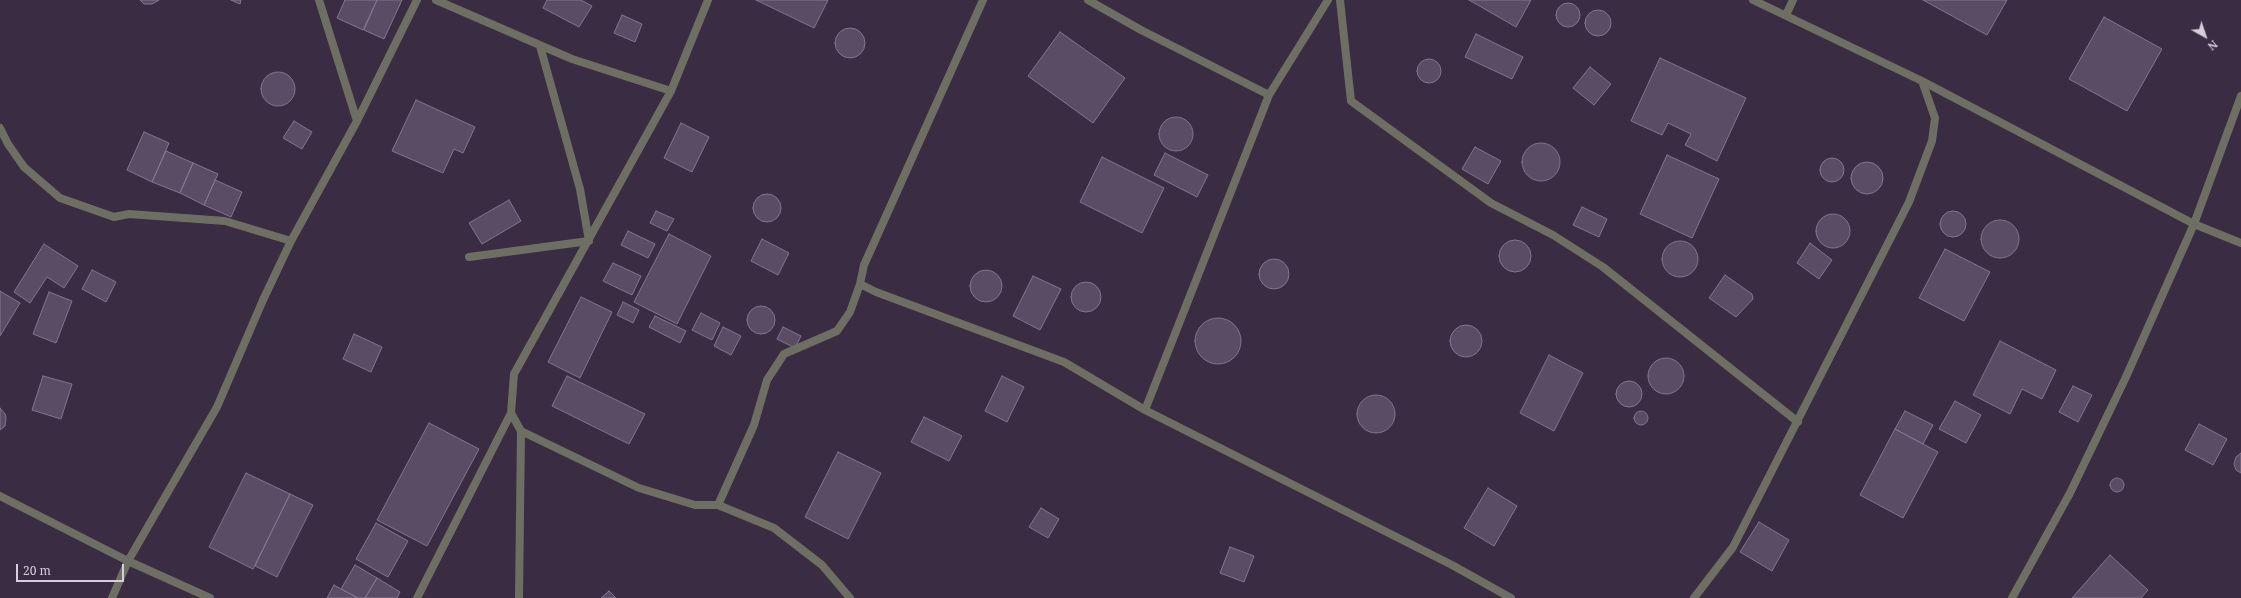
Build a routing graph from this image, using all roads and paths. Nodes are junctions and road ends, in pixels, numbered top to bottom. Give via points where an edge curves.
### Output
1 (319, 0) edge
2 (417, 0) edge
3 (436, 0) edge
4 (708, 0) edge
5 (983, 0) edge
6 (1088, 0) edge
7 (1328, 0) edge
8 (1340, 0) edge
9 (1753, 0) edge
10 (1793, 0) edge
11 (1786, 15) junction
12 (540, 46) junction
13 (1922, 81) junction
14 (671, 91) junction
15 (1270, 95) junction
16 (2241, 96) edge
17 (357, 121) junction
18 (0, 128) edge
19 (2194, 224) junction
20 (291, 241) junction
21 (589, 241) junction
22 (2241, 243) edge
23 (469, 257) dead end
24 (860, 284) junction
25 (1145, 410) junction
26 (511, 413) junction
27 (1798, 422) junction
28 (521, 431) junction
29 (0, 496) edge
30 (718, 505) junction
31 (128, 561) junction
32 (112, 598) edge
33 (210, 598) edge
34 (417, 598) edge
35 (519, 598) edge
36 (850, 598) edge
37 (1511, 598) edge
38 (1694, 598) edge
39 (2012, 598) edge

1 - 17 street
2 - 17 street
3 - 12 street
4 - 14 street
5 - 24 street via 864,265
6 - 15 street
7 - 15 street
8 - 27 street via 1350,101 1492,203 1553,235 1603,267
9 - 11 street
10 - 11 street
11 - 13 street
12 - 14 street
12 - 21 street via 580,189
13 - 19 street
13 - 27 street via 1935,118 1932,141 1909,202
14 - 21 street
15 - 25 street
16 - 19 street
17 - 20 street
18 - 20 street via 24,166 60,198 114,217 129,214 225,221
19 - 22 street
19 - 39 street via 2077,479
20 - 31 street via 217,407
21 - 23 street
21 - 26 street via 514,374
24 - 25 street via 1064,362
24 - 30 street via 850,312 837,331 784,354 767,380 754,425
25 - 37 street via 1452,565
26 - 28 street
26 - 34 street
27 - 38 street via 1733,547
28 - 30 street via 639,488 695,505
28 - 35 street
29 - 31 street
30 - 36 street via 774,528 822,565
31 - 32 street
31 - 33 street

